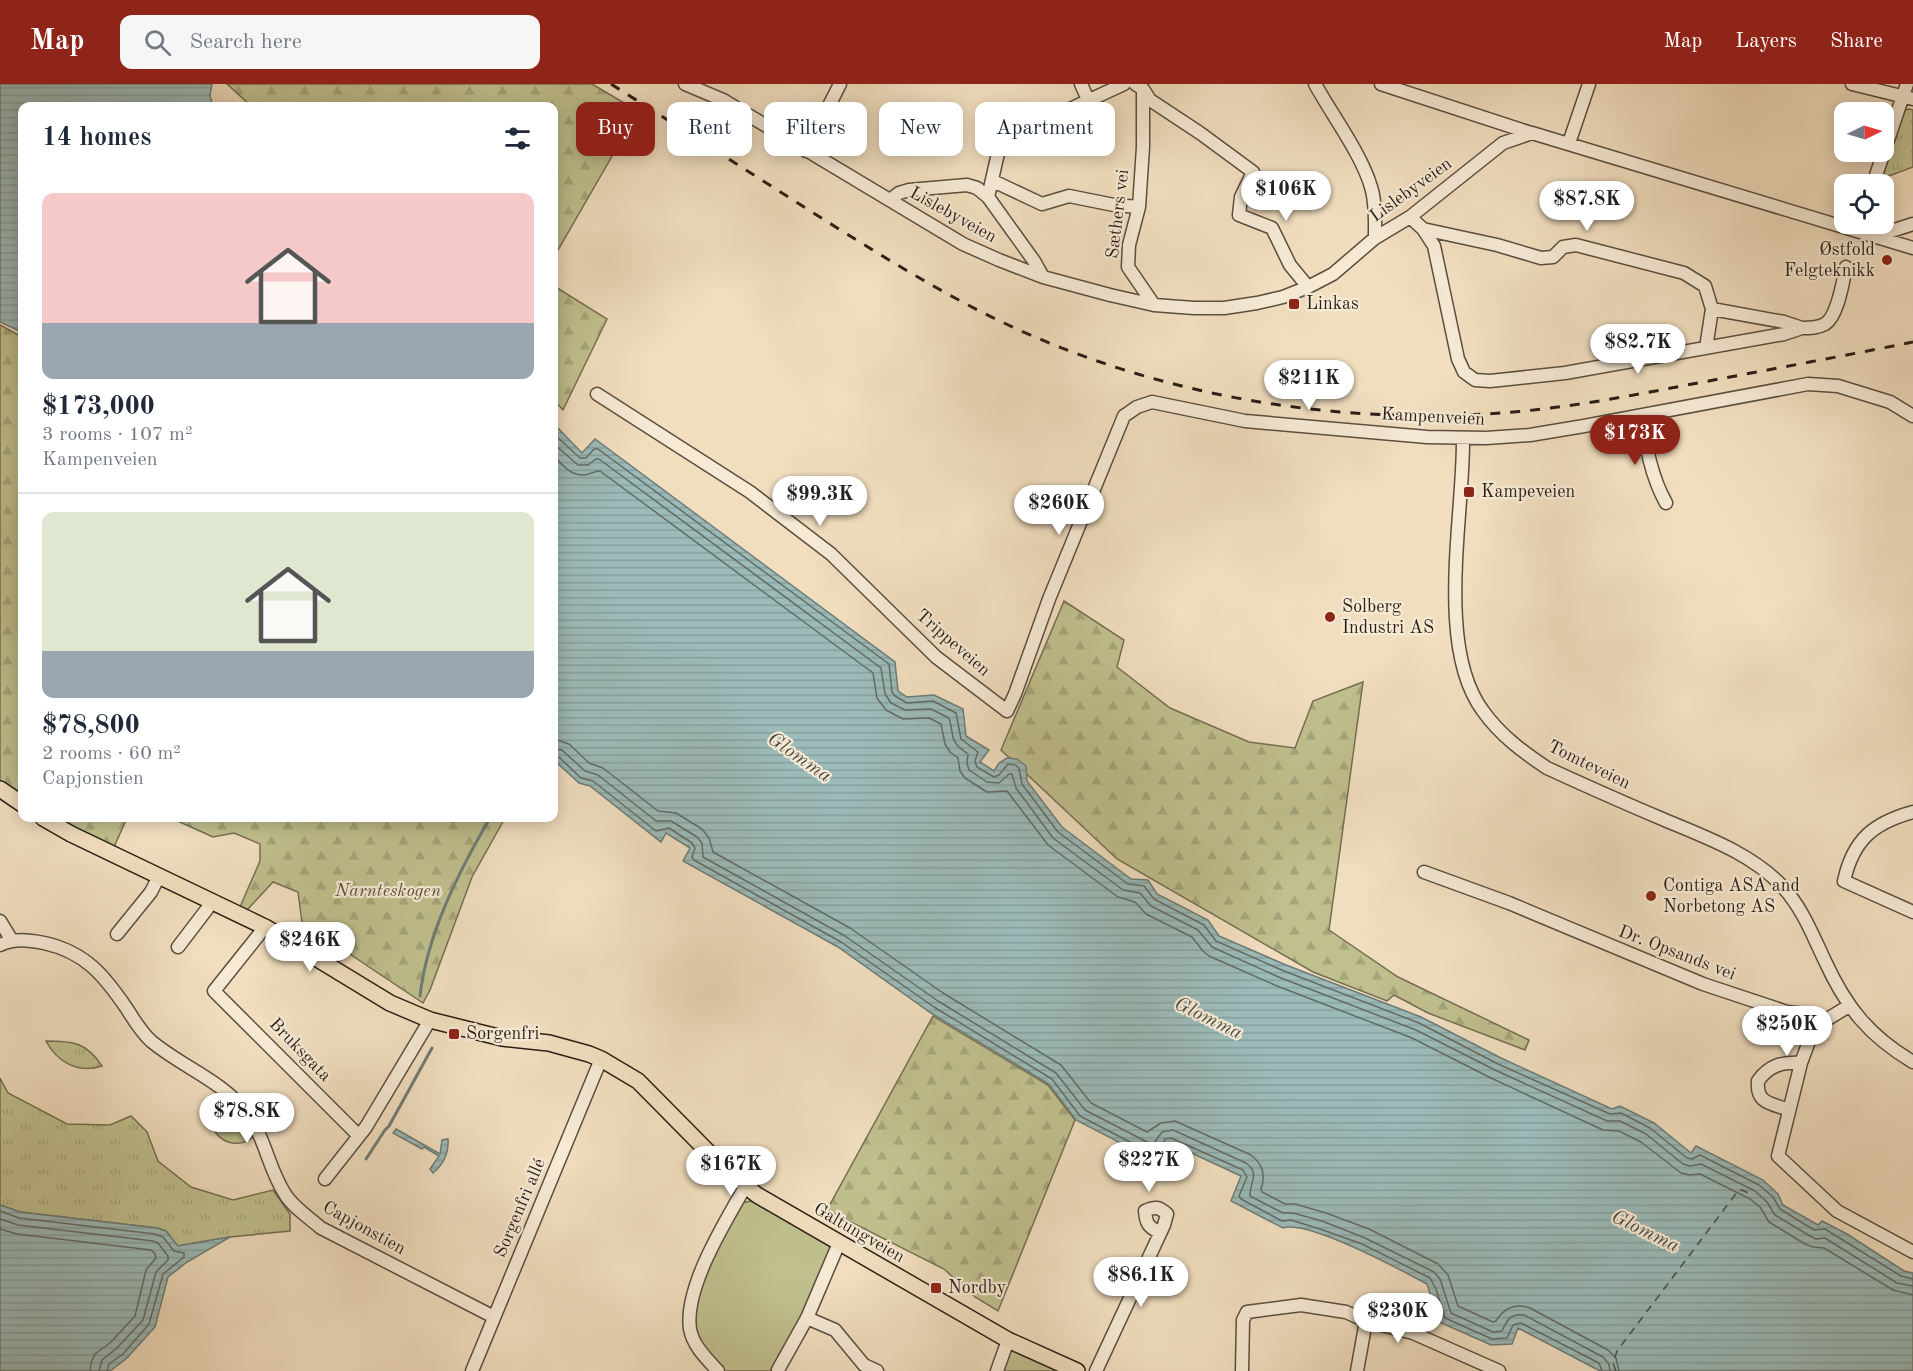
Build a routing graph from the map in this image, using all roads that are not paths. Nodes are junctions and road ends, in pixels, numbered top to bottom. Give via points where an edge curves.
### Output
1 (686, 84) edge
2 (840, 84) edge
3 (1081, 84) edge
4 (1124, 84) edge
5 (1315, 84) edge
6 (1381, 84) edge
7 (1589, 84) edge
8 (1851, 84) edge
9 (1907, 84) edge
10 (1140, 86) edge
11 (705, 88) edge
12 (1908, 98) edge
13 (831, 102) edge
14 (1089, 102) joint
15 (764, 125) edge
16 (1532, 133) junction
17 (1569, 142) junction
18 (815, 156) edge
19 (998, 156) edge
20 (1878, 174) edge
21 (993, 181) junction
22 (988, 197) junction
23 (890, 200) junction
24 (1139, 207) junction
25 (1410, 217) junction
26 (1834, 220) edge
27 (1913, 224) edge
28 (1423, 229) junction
29 (1872, 234) edge
30 (1876, 236) junction
31 (1375, 238) junction
32 (1913, 248) edge
33 (1846, 267) dead end
34 (1042, 277) junction
35 (1308, 287) junction
36 (1154, 305) junction
37 (1712, 309) junction
38 (1802, 328) junction
39 (1706, 348) junction
40 (597, 394) dead end
41 (1152, 402) joint
42 (1642, 416) junction
43 (1913, 416) edge
44 (1463, 438) junction
45 (1666, 503) dead end
46 (0, 789) edge
47 (18, 801) edge
48 (1913, 812) edge
49 (50, 822) edge
50 (1424, 872) dead end
51 (159, 876) junction
52 (212, 900) junction
53 (1913, 912) edge
54 (0, 921) edge
55 (265, 927) junction
56 (117, 934) dead end
57 (6, 942) edge
58 (177, 947) dead end
59 (1849, 1005) junction
60 (430, 1020) junction
61 (1821, 1023) junction
62 (601, 1059) junction
63 (1913, 1062) edge
64 (1801, 1063) junction
65 (1789, 1110) junction
66 (359, 1136) junction
67 (325, 1179) dead end
68 (745, 1187) junction
69 (1159, 1232) dead end
70 (839, 1243) junction
71 (1913, 1252) edge
72 (494, 1317) junction
73 (807, 1318) junction
74 (1366, 1321) junction
75 (1008, 1340) junction
76 (778, 1370) dead end
77 (472, 1371) edge
78 (718, 1371) edge
79 (876, 1371) edge
80 (997, 1371) edge
81 (1077, 1371) edge
82 (1096, 1371) edge
83 (1242, 1371) edge
84 (1357, 1371) edge
85 (1499, 1371) edge

1 - 11 street, Lislebyveien
2 - 13 street
3 - 14 street
4 - 14 street
5 - 31 street via 1365,170 1372,188
6 - 16 street
7 - 17 street
8 - 12 street
9 - 12 street
10 - 24 street, Sæthers vei via 1143,147
10 - 35 street via 1150,100 1253,172 1241,197 1239,215 1272,228 1290,265
11 - 15 street, Lislebyveien
12 - 20 street
16 - 17 street
16 - 25 street, Lislebyveien via 1503,143
17 - 26 street
18 - 23 street, Lislebyveien
19 - 21 street
21 - 22 street
21 - 24 street via 1042,204 1069,196
22 - 23 street via 966,184 909,190
22 - 34 street
23 - 34 street, Lislebyveien via 963,244
24 - 36 street, Sæthers vei via 1128,267
25 - 28 street
25 - 31 street, Lislebyveien
27 - 30 street
28 - 37 street via 1541,258 1553,257 1563,247 1576,245 1684,273 1705,286
28 - 39 street via 1434,246 1458,359 1464,372 1475,380 1565,373
29 - 30 street
30 - 32 street
31 - 35 street, Lislebyveien via 1333,274
33 - 38 street via 1837,306 1828,323
34 - 36 street, Lislebyveien
35 - 36 street, Lislebyveien via 1284,297 1224,308
37 - 38 street
37 - 39 street
38 - 39 street
40 - 41 street, Trippeveien via 750,492 831,554 936,657 1007,711 1124,416 1137,406
41 - 44 street, Kampenveien via 1245,421
42 - 43 street, Kampenveien via 1808,384 1838,386 1890,402
42 - 44 street, Kampenveien via 1530,435
42 - 45 street via 1656,486
44 - 59 street, Tomteveien via 1457,633 1460,657 1481,710 1522,752 1547,768 1722,845 1758,866 1796,902
46 - 47 main road
48 - 53 street via 1882,823 1865,835 1844,881
49 - 51 main road, Galtungveien
50 - 61 street, Dr. Opsands vei via 1703,984 1787,1012 1805,1014
51 - 52 main road, Galtungveien
51 - 56 street
52 - 55 main road, Galtungveien
52 - 58 street
54 - 57 street, Capjonstien
55 - 60 main road, Galtungveien via 390,1003
55 - 66 street, Bruksgata via 214,991
57 - 72 street, Capjonstien via 52,945 84,959 96,969 148,1039 225,1091 246,1112 286,1196 321,1228
59 - 61 street
59 - 63 street, Tomteveien via 1879,1040
60 - 62 main road, Galtungveien via 502,1038 549,1043
60 - 66 street
61 - 64 street via 1812,1033
62 - 68 main road, Galtungveien via 638,1081
62 - 72 street, Sorgenfri allé
64 - 65 street
64 - 65 street via 1776,1065 1758,1081 1759,1095 1765,1102
65 - 71 street via 1778,1156 1837,1211
66 - 67 street
68 - 70 main road, Galtungveien
68 - 78 street via 717,1237 691,1298 693,1339
69 - 82 street
70 - 73 street
70 - 75 main road, Galtungveien
72 - 77 street, Sorgenfri allé
73 - 76 street
73 - 79 street via 835,1330 864,1365
74 - 83 street via 1346,1312 1301,1305 1247,1312 1243,1320
74 - 84 street
74 - 85 street via 1413,1333
75 - 80 street
75 - 81 main road, Galtungveien

